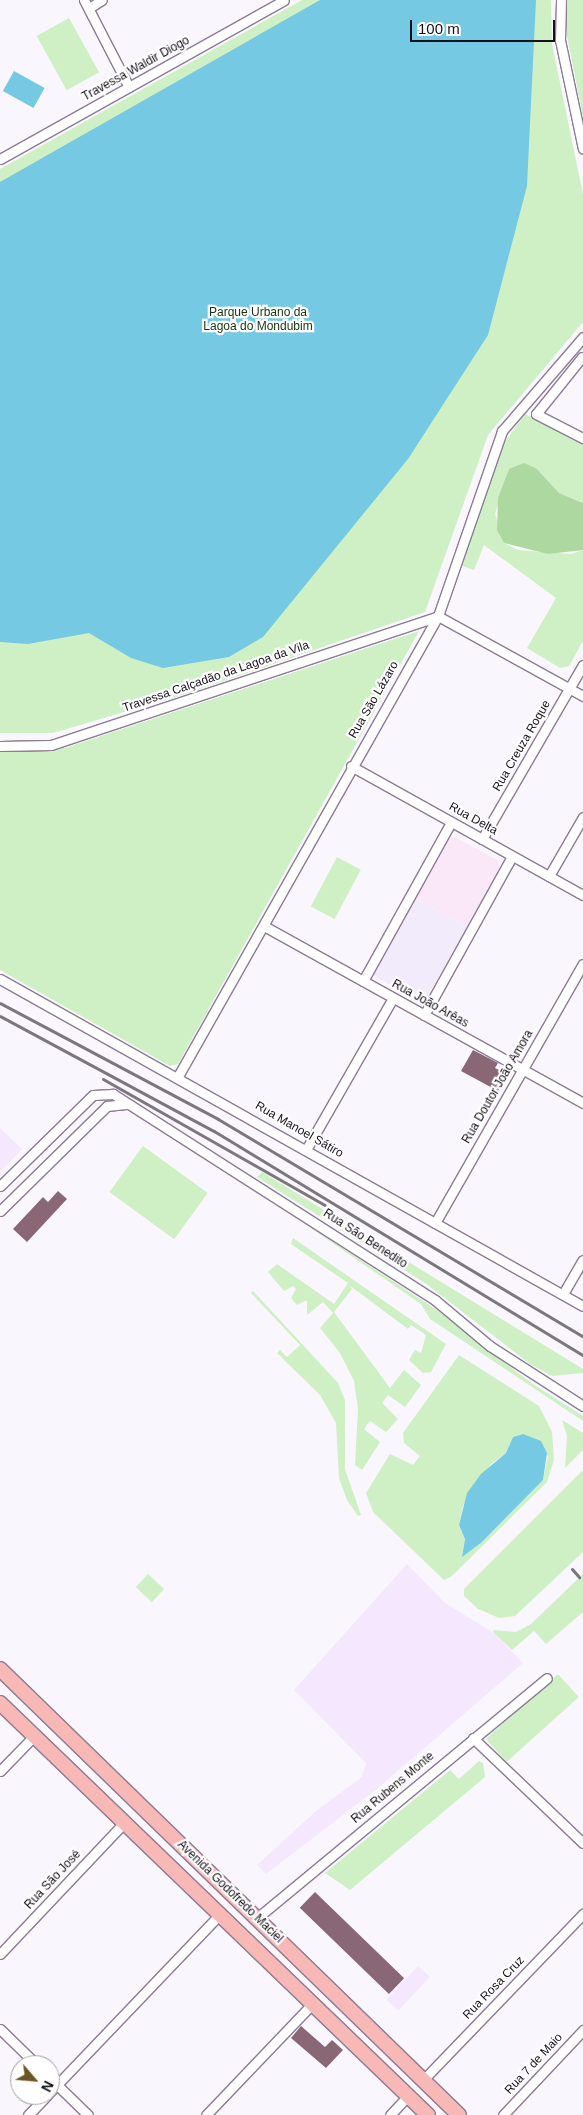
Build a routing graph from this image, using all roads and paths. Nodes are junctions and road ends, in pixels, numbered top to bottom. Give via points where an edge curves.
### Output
1 (102, 0) edge
2 (284, 0) edge
3 (561, 0) edge
4 (86, 4) edge
5 (129, 87) junction
6 (583, 149) edge
7 (0, 159) edge
8 (583, 337) edge
9 (582, 357) edge
10 (583, 438) edge
11 (438, 616) junction
12 (583, 665) edge
13 (570, 689) junction
14 (583, 696) edge
15 (0, 746) edge
16 (351, 766) junction
17 (583, 817) edge
18 (451, 822) junction
19 (482, 839) junction
20 (512, 856) junction
21 (549, 876) junction
22 (583, 895) edge
23 (264, 926) junction
24 (583, 964) edge
25 (0, 979) edge
26 (363, 981) junction
27 (393, 998) junction
28 (424, 1015) junction
29 (522, 1070) junction
30 (178, 1078) junction
31 (583, 1103) edge
32 (126, 1104) junction
33 (307, 1148) junction
34 (26, 1160) junction
35 (38, 1171) junction
36 (0, 1186) edge
37 (0, 1211) edge
38 (435, 1223) junction
39 (583, 1260) edge
40 (563, 1294) junction
41 (583, 1306) edge
42 (583, 1406) edge
43 (0, 1669) edge
44 (547, 1678) dead end
45 (0, 1704) edge
46 (34, 1736) junction
47 (473, 1738) junction
48 (0, 1770) edge
49 (124, 1823) junction
50 (583, 1843) edge
51 (220, 1914) junction
52 (583, 1914) edge
53 (257, 1918) junction
54 (0, 1954) edge
55 (312, 2004) junction
56 (363, 2022) junction
57 (0, 2029) edge
58 (583, 2030) edge
59 (347, 2038) junction
60 (384, 2042) junction
61 (27, 2055) edge
62 (368, 2058) junction
63 (60, 2074) edge
64 (424, 2080) junction
65 (60, 2088) edge
66 (408, 2096) junction
67 (38, 2105) edge
68 (28, 2115) edge
69 (88, 2115) edge
70 (206, 2115) edge
71 (390, 2115) edge
72 (428, 2115) edge
73 (459, 2115) edge
74 (503, 2115) edge

1 - 4 street
2 - 5 street, Travessa Waldir Diogo
3 - 6 street via 560,40
4 - 5 street
5 - 7 street, Travessa Waldir Diogo
8 - 11 street, Rua São Lázaro via 502,432
9 - 10 street via 536,414
11 - 13 street
11 - 15 street, Travessa Calçadão da Lagoa da Vila via 70,740 51,745
11 - 16 street, Rua São Lázaro
12 - 13 street, Rua Creuza Roque
13 - 14 street
13 - 19 street, Rua Creuza Roque
16 - 18 street, Rua Delta
16 - 23 street, Rua São Lázaro
17 - 21 street
18 - 19 street, Rua Delta
18 - 26 street
19 - 20 street, Rua Delta
20 - 21 street, Rua Delta
20 - 28 street
21 - 22 street, Rua Delta
23 - 26 street, Rua João Arêas
23 - 30 street, Rua São Lázaro
24 - 29 street, Rua Doutor João Amora
25 - 30 street, Rua Manoel Sátiro
26 - 27 street, Rua João Arêas
27 - 28 street, Rua João Arêas
27 - 33 street
28 - 29 street, Rua João Arêas
29 - 31 street, Rua João Arêas
29 - 38 street, Rua Doutor João Amora
30 - 33 street, Rua Manoel Sátiro
32 - 34 street, Rua São Benedito via 107,1093 93,1095
32 - 35 street via 107,1106
32 - 42 street, Rua São Benedito via 435,1300 490,1346
33 - 38 street, Rua Manoel Sátiro
34 - 35 street
34 - 36 street, Rua São Benedito
35 - 37 street
38 - 40 street, Rua Manoel Sátiro
39 - 40 street
40 - 41 street, Rua Manoel Sátiro
43 - 53 main road, Avenida Godofredo Maciel
44 - 47 street, Rua Rubens Monte
45 - 46 main road, Avenida Godofredo Maciel
46 - 48 street
46 - 49 main road, Avenida Godofredo Maciel
47 - 50 street
47 - 53 street, Rua Rubens Monte
49 - 51 main road, Avenida Godofredo Maciel
49 - 54 street, Rua São José
51 - 55 main road, Avenida Godofredo Maciel
51 - 63 street
52 - 64 street, Rua Rosa Cruz
53 - 56 main road, Avenida Godofredo Maciel
55 - 59 main road, Avenida Godofredo Maciel
55 - 70 street
56 - 59 main road
56 - 60 main road, Avenida Godofredo Maciel
57 - 61 street
58 - 74 street, Rua 7 de Maio
59 - 62 main road, Avenida Godofredo Maciel
60 - 62 main road
60 - 64 main road, Avenida Godofredo Maciel
62 - 66 main road, Avenida Godofredo Maciel
64 - 73 main road, Avenida Godofredo Maciel
65 - 69 street
66 - 71 street
66 - 72 main road, Avenida Godofredo Maciel
67 - 68 street

